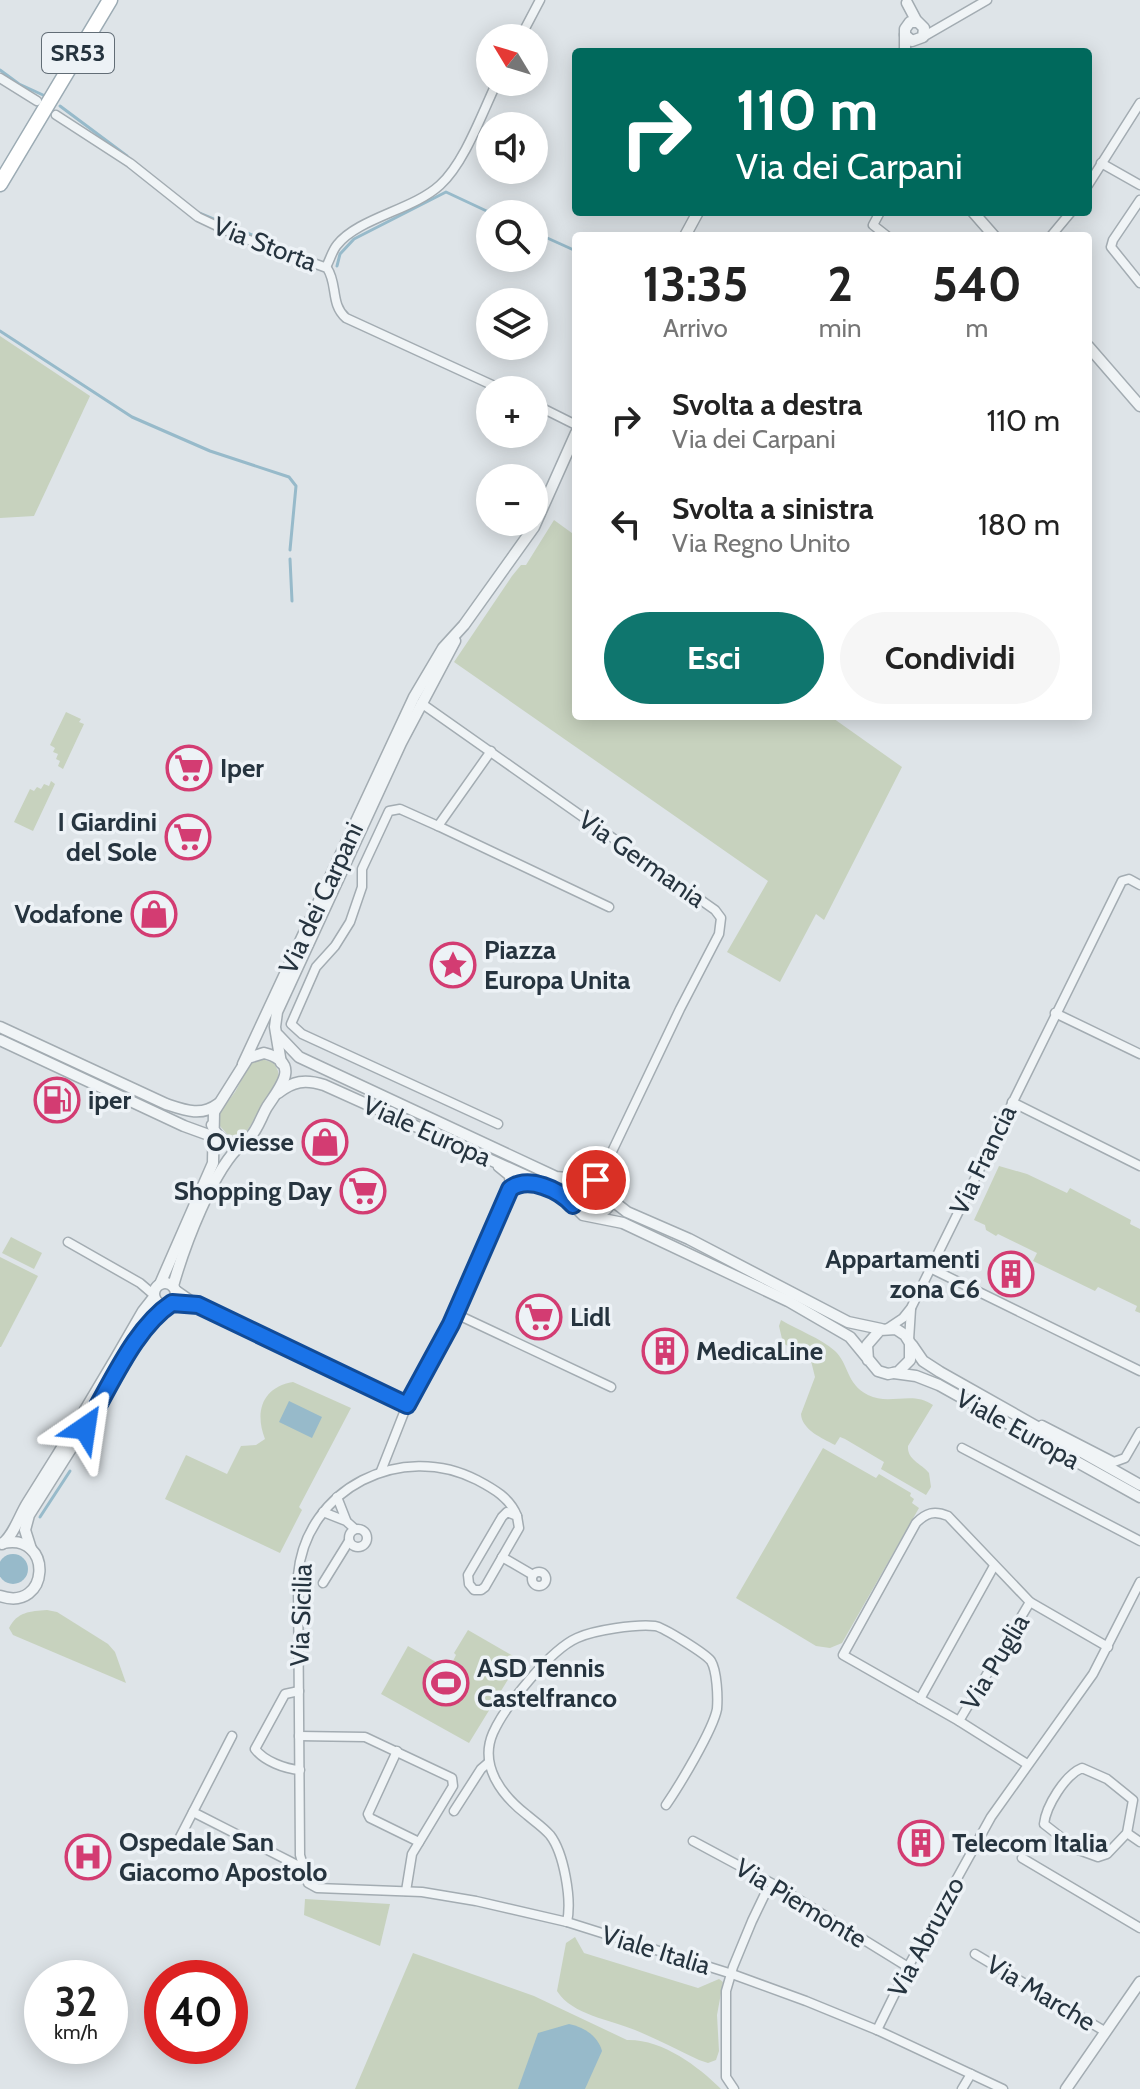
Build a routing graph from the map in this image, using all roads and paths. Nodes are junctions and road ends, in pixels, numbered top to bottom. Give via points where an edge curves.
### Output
1 (110, 0) edge
2 (540, 0) edge
3 (987, 0) edge
4 (907, 2) edge
5 (947, 21) junction
6 (918, 22) junction
7 (527, 24) edge
8 (906, 30) junction
9 (920, 39) junction
10 (905, 48) edge
11 (914, 48) edge
12 (0, 78) edge
13 (490, 96) edge
14 (37, 101) dead end
15 (1140, 103) edge
16 (56, 115) dead end
17 (1101, 163) junction
18 (1092, 178) edge
19 (0, 184) edge
20 (1140, 185) edge
21 (1140, 200) edge
22 (878, 216) edge
23 (976, 216) edge
24 (1068, 216) edge
25 (882, 232) edge
26 (990, 232) edge
27 (1054, 232) edge
28 (326, 267) junction
29 (1140, 283) edge
30 (1092, 351) edge
31 (476, 378) edge
32 (1140, 406) edge
33 (548, 411) edge
34 (572, 423) edge
35 (572, 442) edge
36 (464, 625) junction
37 (417, 705) junction
38 (397, 731) junction
39 (491, 751) junction
40 (380, 790) junction
41 (438, 826) junction
42 (1140, 885) edge
43 (609, 907) dead end
44 (1055, 1013) junction
45 (0, 1027) edge
46 (276, 1031) junction
47 (0, 1040) edge
48 (1140, 1054) edge
49 (299, 1057) junction
50 (278, 1058) junction
51 (243, 1064) junction
52 (278, 1093) junction
53 (223, 1099) junction
54 (1012, 1102) junction
55 (498, 1124) dead end
56 (184, 1126) junction
57 (216, 1133) junction
58 (437, 1137) junction
59 (245, 1142) junction
60 (214, 1156) junction
61 (608, 1160) junction
62 (1140, 1166) edge
63 (585, 1180) junction
64 (510, 1189) junction
65 (607, 1189) junction
66 (557, 1192) junction
67 (573, 1205) junction
68 (595, 1216) junction
69 (68, 1242) dead end
70 (930, 1268) junction
71 (174, 1287) junction
72 (157, 1290) junction
73 (170, 1304) junction
74 (198, 1305) junction
75 (911, 1308) junction
76 (456, 1314) junction
77 (885, 1329) junction
78 (909, 1341) junction
79 (868, 1360) junction
80 (1140, 1371) edge
81 (892, 1373) junction
82 (611, 1387) dead end
83 (407, 1405) junction
84 (1030, 1422) junction
85 (78, 1432) junction
86 (1140, 1432) edge
87 (962, 1448) dead end
88 (381, 1471) junction
89 (1140, 1485) edge
90 (494, 1491) junction
91 (337, 1497) junction
92 (1140, 1497) edge
93 (323, 1512) junction
94 (517, 1516) junction
95 (500, 1519) junction
96 (346, 1521) junction
97 (355, 1529) junction
98 (349, 1541) junction
99 (1140, 1541) edge
100 (1, 1544) edge
101 (31, 1549) junction
102 (502, 1557) junction
103 (994, 1566) junction
104 (533, 1575) dead end
105 (1140, 1582) edge
106 (323, 1583) dead end
107 (0, 1596) edge
108 (1030, 1602) junction
109 (1108, 1647) junction
110 (299, 1691) junction
111 (920, 1699) junction
112 (959, 1721) junction
113 (232, 1736) dead end
114 (299, 1736) junction
115 (397, 1751) junction
116 (488, 1763) junction
117 (1027, 1764) junction
118 (300, 1770) junction
119 (666, 1805) dead end
120 (454, 1811) dead end
121 (193, 1812) junction
122 (1127, 1833) junction
123 (178, 1841) dead end
124 (693, 1841) dead end
125 (419, 1842) junction
126 (1140, 1842) edge
127 (1022, 1858) dead end
128 (301, 1867) junction
129 (775, 1885) junction
130 (406, 1891) junction
131 (567, 1922) junction
132 (1140, 1928) edge
133 (975, 1954) dead end
134 (908, 1967) junction
135 (732, 1974) junction
136 (1140, 1982) edge
137 (877, 2030) junction
138 (1106, 2032) junction
139 (971, 2074) junction
140 (1068, 2088) edge
141 (734, 2089) edge
142 (962, 2089) edge
143 (1003, 2089) edge

1 - 19 main road, SR53
2 - 7 street
3 - 5 street
4 - 6 street
4 - 8 street
5 - 6 street
5 - 9 street
6 - 8 street via 910,22
6 - 9 street via 924,28
8 - 9 street via 912,41
8 - 10 street
9 - 11 street
12 - 14 street
13 - 28 street via 441,184 347,235
15 - 17 street
16 - 28 street, Via Storta via 130,163 198,217
17 - 18 street
17 - 20 street
21 - 29 street via 1111,248
22 - 25 street via 873,225
23 - 26 street
24 - 27 street
28 - 31 street, Via Storta via 337,308 346,318
30 - 32 street
33 - 34 street
35 - 36 street, Via dei Carpani via 534,527
36 - 37 street, Via dei Carpani
36 - 37 street, Via dei Carpani via 436,659
37 - 38 street, Via dei Carpani
37 - 39 street, Via Germania
37 - 40 street, Via dei Carpani
38 - 40 street, Via dei Carpani
38 - 51 street, Via dei Carpani
39 - 41 street
39 - 61 street, Via Germania via 721,918 719,934
40 - 46 street, Via dei Carpani via 279,1008
41 - 43 street
41 - 55 street via 400,809 389,811 362,869 350,922 316,967 291,1024 312,1039
42 - 44 street, Via Francia via 1122,881
44 - 48 street
44 - 54 street, Via Francia
45 - 53 street via 177,1108 203,1112
46 - 49 street, Viale Europa
46 - 50 street, Via dei Carpani
47 - 56 street
49 - 50 street, Viale Europa
49 - 63 street, Viale Europa via 556,1177
50 - 51 street via 257,1053
50 - 52 street, Via dei Carpani via 285,1079
51 - 53 street, Via dei Carpani
52 - 58 street, Viale Europa via 293,1083 314,1081
52 - 59 street
53 - 57 street, Via dei Carpani via 214,1112
54 - 62 street
54 - 70 street, Via Francia
56 - 57 street
56 - 60 street via 208,1140
57 - 59 street
57 - 60 street
58 - 64 street via 506,1171
58 - 66 street, Viale Europa
59 - 71 street via 223,1167 188,1242
60 - 72 street
61 - 63 street, Via Germania
61 - 65 street, Via Germania
63 - 65 street, Viale Europa via 597,1180
63 - 67 street via 572,1193
64 - 66 street via 525,1182
64 - 76 street
65 - 68 street via 608,1206
65 - 77 street, Viale Europa via 627,1212 848,1322
66 - 67 street, Viale Europa
67 - 68 street, Viale Europa via 581,1215
68 - 79 street, Viale Europa via 623,1223 788,1301 850,1337
69 - 72 street
70 - 75 street, Via Francia
70 - 80 street
71 - 72 street via 167,1283
71 - 73 street via 177,1295
71 - 74 street
72 - 73 street via 160,1304
72 - 85 street
73 - 74 street
73 - 85 street via 139,1335
74 - 83 street
75 - 77 street, Via Francia
75 - 78 street, Via Francia
76 - 82 street
76 - 83 street
77 - 78 street, Viale Europa via 899,1331
77 - 79 street via 869,1341
78 - 81 street via 908,1363
78 - 84 street, Viale Europa via 927,1364
79 - 81 street, Viale Europa via 878,1371
81 - 92 street, Viale Europa via 939,1385
83 - 88 street
84 - 86 street via 1114,1462 1125,1458
84 - 89 street, Viale Europa
85 - 100 street
85 - 101 street via 27,1518
87 - 99 street
88 - 90 street, Via Sicilia via 436,1467
88 - 91 street, Via Sicilia
90 - 94 street, Via Sicilia via 509,1501
90 - 95 street via 502,1507
91 - 93 street, Via Sicilia
91 - 96 street
93 - 96 street
93 - 110 street, Via Sicilia via 299,1567
94 - 95 street via 508,1512
94 - 102 street via 519,1528
95 - 102 street via 469,1574 470,1586 483,1589
96 - 97 street
97 - 98 street
97 - 98 street via 364,1531 366,1543 358,1548
98 - 106 street
100 - 101 street via 15,1542
101 - 107 street via 40,1567 37,1584 21,1597
102 - 104 street
103 - 108 street
103 - 111 street
103 - 111 street via 940,1512 916,1523 843,1655
105 - 109 street, Via Abruzzo
108 - 109 street
108 - 112 street, Via Puglia
109 - 117 street, Via Abruzzo
110 - 114 street, Via Sicilia
110 - 118 street via 285,1694 255,1749 288,1769
111 - 112 street
112 - 117 street
113 - 121 street
114 - 115 street via 365,1737
114 - 118 street, Via Sicilia
115 - 125 street via 368,1814
115 - 125 street via 452,1778 453,1786
116 - 119 street via 493,1732 511,1704 568,1644 578,1637 658,1626 710,1658 717,1702
116 - 120 street
116 - 131 street via 508,1797 549,1833 558,1848
117 - 134 street, Via Abruzzo via 991,1817
118 - 128 street, Via Sicilia
121 - 123 street
121 - 128 street
122 - 122 street via 1098,1857 1076,1849 1044,1824 1044,1818 1074,1771 1082,1768 1133,1800
122 - 126 street
124 - 129 street, Via Piemonte
125 - 130 street
127 - 132 street
128 - 130 street, Viale Italia via 315,1888
129 - 134 street, Via Piemonte
129 - 135 street via 758,1908
130 - 131 street, Viale Italia
131 - 135 street, Viale Italia
133 - 138 street, Via Marche
134 - 137 street, Via Abruzzo
135 - 137 street, Viale Italia
135 - 141 street via 726,1991 726,2077
136 - 138 street
137 - 139 street, Viale Italia
138 - 140 street
139 - 142 street
139 - 143 street, Viale Italia

